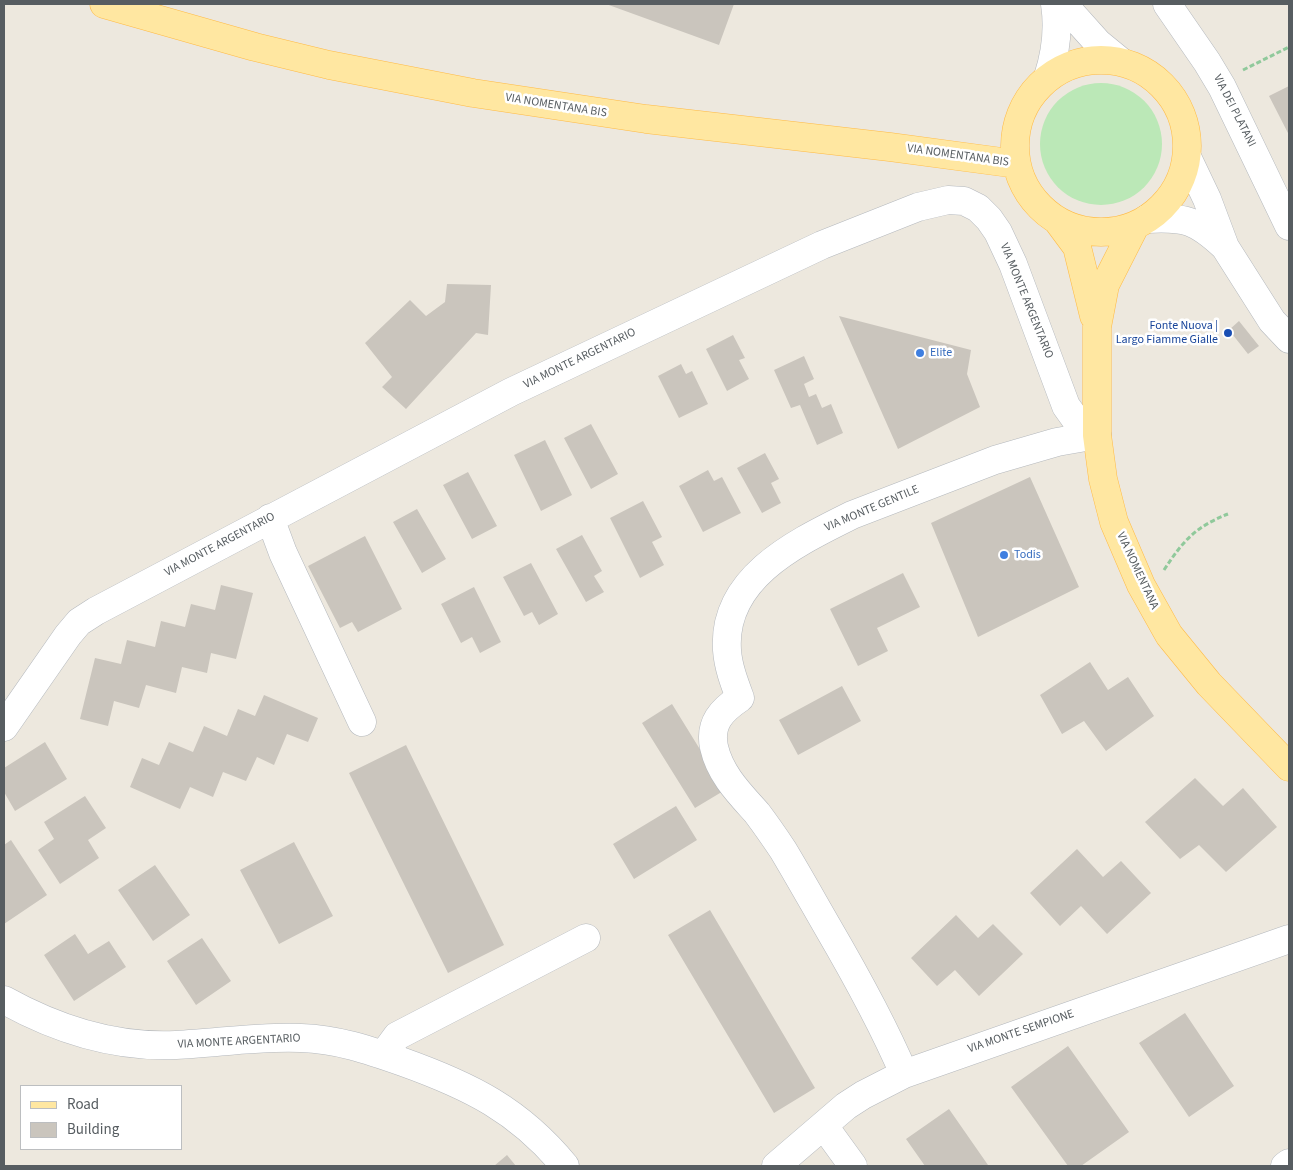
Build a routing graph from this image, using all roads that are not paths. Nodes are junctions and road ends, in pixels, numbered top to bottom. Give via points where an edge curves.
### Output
1 (104, 4) edge
2 (1055, 4) edge
3 (1063, 4) edge
4 (1167, 4) edge
5 (1120, 61) junction
6 (1048, 77) junction
7 (1187, 156) junction
8 (1017, 164) junction
9 (1057, 220) junction
10 (1141, 222) junction
11 (1289, 226) edge
12 (1225, 247) junction
13 (1097, 327) junction
14 (1289, 339) edge
15 (1097, 435) junction
16 (270, 518) junction
17 (362, 722) dead end
18 (4, 727) edge
19 (1289, 767) edge
20 (586, 938) dead end
21 (1289, 939) edge
22 (4, 1000) edge
23 (383, 1055) junction
24 (904, 1074) junction
25 (824, 1126) junction
26 (1289, 1163) edge
27 (565, 1166) edge
28 (776, 1166) edge
29 (853, 1166) edge
30 (1285, 1166) edge

1 - 8 main road, VIA NOMENTANA BIS via 255,47 473,94 646,119
2 - 6 street via 1058,37
3 - 5 street via 1098,43
4 - 11 street, VIA DEI PLATANI via 1222,87
5 - 6 main road via 1095,59 1070,65
5 - 7 main road via 1140,68 1158,80 1171,96 1182,114
6 - 8 main road via 1032,94 1020,116 1015,140
7 - 10 main road via 1180,181 1167,203
7 - 12 street
8 - 9 main road via 1023,183 1038,204
9 - 10 main road via 1082,230 1109,232
9 - 13 main road, VIA NOMENTANA via 1077,247
10 - 12 street via 1168,218 1189,221
10 - 13 main road, VIA NOMENTANA via 1105,285
12 - 14 street via 1272,321
13 - 15 main road, VIA NOMENTANA
15 - 16 street, VIA MONTE ARGENTARIO via 1076,420 1066,406 1013,264 994,226 985,213 957,199 918,207 822,245 692,305 511,392
15 - 19 main road, VIA NOMENTANA via 1103,479 1114,522 1141,585 1160,619 1194,667
15 - 24 street, VIA MONTE GENTILE via 1026,450 852,515 766,565 748,584 730,620 729,664 740,698 716,721 713,742 721,766 790,861 861,983
16 - 17 street via 283,553
16 - 18 street, VIA MONTE ARGENTARIO via 83,619 68,635
20 - 23 street via 397,1036
21 - 24 street, VIA MONTE SEMPIONE
22 - 23 street, VIA MONTE ARGENTARIO via 53,1025 82,1035 130,1044 176,1045 303,1038 347,1043
23 - 27 street, VIA MONTE ARGENTARIO via 447,1078 486,1098 533,1131
24 - 25 street, VIA MONTE SEMPIONE via 863,1095
25 - 28 street, VIA MONTE SEMPIONE
25 - 29 street
26 - 30 street

